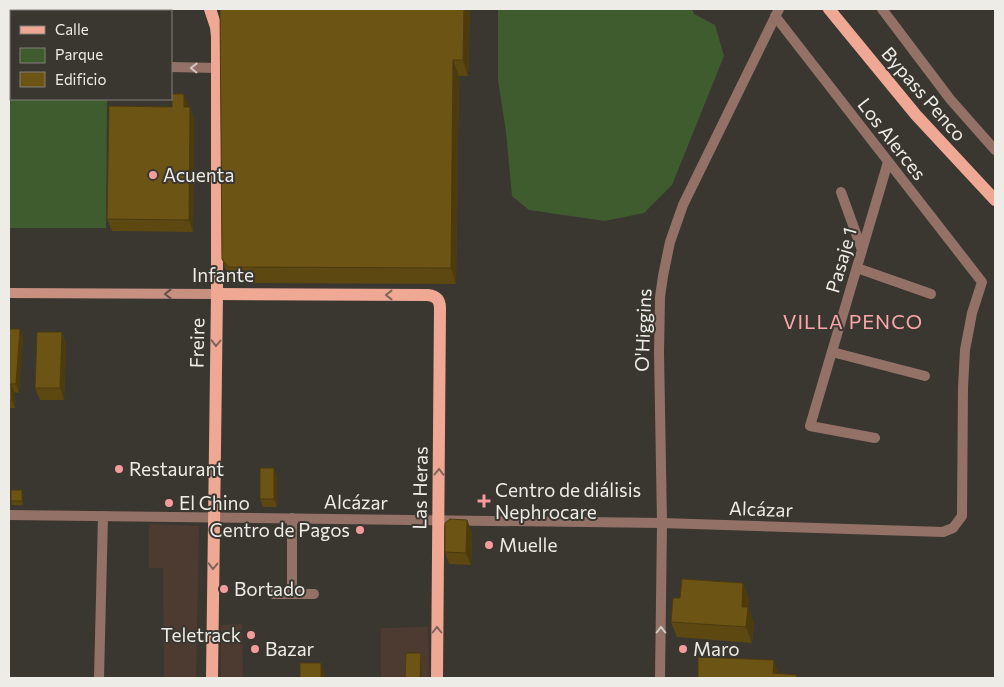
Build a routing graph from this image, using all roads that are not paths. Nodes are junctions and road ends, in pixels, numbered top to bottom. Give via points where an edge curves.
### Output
1 (210, 9) edge
2 (829, 9) edge
3 (882, 9) edge
4 (777, 13) edge
5 (172, 67) edge
6 (216, 68) junction
7 (995, 150) edge
8 (888, 162) junction
9 (841, 192) dead end
10 (995, 200) edge
11 (862, 250) junction
12 (857, 268) junction
13 (9, 293) edge
14 (217, 294) junction
15 (931, 294) dead end
16 (437, 299) joint
17 (832, 352) junction
18 (924, 376) dead end
19 (875, 438) dead end
20 (9, 514) edge
21 (103, 516) junction
22 (214, 517) junction
23 (292, 518) junction
24 (438, 520) junction
25 (662, 523) junction
26 (943, 532) joint
27 (274, 594) dead end
28 (292, 594) junction
29 (314, 594) dead end
30 (99, 678) edge
31 (212, 678) edge
32 (437, 678) edge
33 (660, 678) edge

1 - 6 main road, Freire via 216,27
2 - 10 main road, Bypass Penco via 916,115
3 - 7 street via 950,99
4 - 8 street, Los Alerces
4 - 25 street, O'Higgins via 683,205 667,256 659,322
6 -> 5 street
6 - 14 main road, Freire
8 - 11 street, Pasaje 1
8 - 26 street, Los Alerces via 982,282 972,313 964,360 963,511 957,524
9 - 11 street
11 - 12 street, Pasaje 1
12 - 15 street
12 - 17 street, Pasaje 1
14 -> 13 main road, Infante
16 -> 14 main road, Infante via 428,295
14 -> 22 main road, Freire
24 -> 16 main road, Las Heras via 440,308
17 - 18 street
17 - 19 street, Pasaje 1 via 810,426
20 - 21 street, Alcázar
21 - 22 street, Alcázar
21 - 30 street
22 - 23 street, Alcázar
22 -> 31 main road, Freire
23 - 24 street, Alcázar
23 - 28 street
24 - 25 street, Alcázar
32 -> 24 main road, Las Heras
25 - 26 street, Alcázar
33 -> 25 street, O'Higgins
27 - 28 street
28 - 29 street

